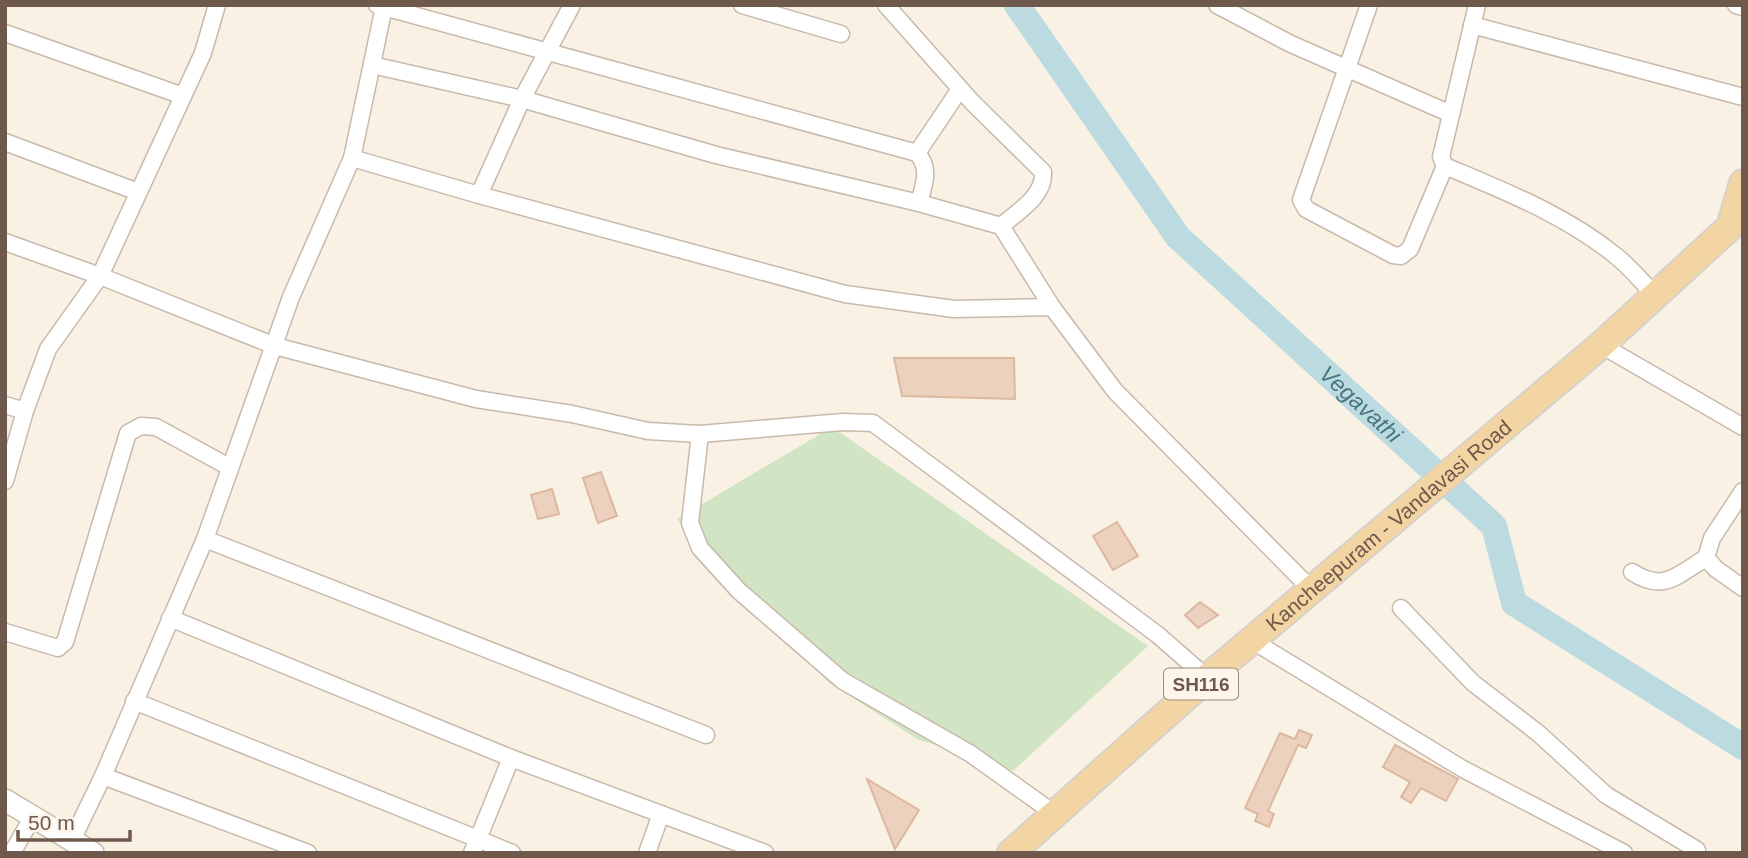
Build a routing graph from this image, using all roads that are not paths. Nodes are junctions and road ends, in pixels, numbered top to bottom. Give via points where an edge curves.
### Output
1 (217, 5) edge
2 (572, 5) edge
3 (741, 5) edge
4 (886, 5) edge
5 (1217, 5) edge
6 (1369, 5) edge
7 (1477, 5) edge
8 (1736, 5) edge
9 (380, 6) edge
10 (1743, 7) edge
11 (1472, 25) junction
12 (5, 33) edge
13 (841, 34) dead end
14 (546, 53) junction
15 (372, 65) junction
16 (1348, 68) junction
17 (960, 89) junction
18 (183, 96) junction
19 (1743, 97) edge
20 (522, 99) junction
21 (1451, 114) junction
22 (5, 142) edge
23 (917, 153) junction
24 (352, 158) junction
25 (1445, 166) junction
26 (1743, 183) edge
27 (138, 192) junction
28 (479, 195) junction
29 (919, 203) junction
30 (1000, 226) junction
31 (1736, 229) edge
32 (5, 242) edge
33 (100, 275) junction
34 (1654, 294) junction
35 (1052, 307) junction
36 (1601, 345) junction
37 (275, 346) junction
38 (5, 405) edge
39 (24, 411) junction
40 (1743, 427) edge
41 (700, 434) junction
42 (229, 467) junction
43 (5, 481) edge
44 (1743, 491) edge
45 (205, 539) junction
46 (1706, 558) junction
47 (1632, 572) dead end
48 (1743, 588) edge
49 (1313, 591) junction
50 (1401, 608) dead end
51 (170, 618) junction
52 (5, 632) edge
53 (1253, 641) junction
54 (1207, 678) junction
55 (134, 701) junction
56 (706, 735) dead end
57 (511, 758) junction
58 (103, 776) junction
59 (5, 800) edge
60 (661, 814) junction
61 (1055, 814) junction
62 (32, 818) junction
63 (475, 846) edge
64 (86, 849) edge
65 (1017, 851) edge
66 (1698, 852) edge
67 (12, 853) edge
68 (308, 853) edge
69 (512, 853) edge
70 (647, 853) edge
71 (765, 853) edge
72 (1624, 853) edge

1 - 18 street via 203,53
2 - 14 street
3 - 13 street
4 - 17 street
5 - 16 street
6 - 16 street
7 - 11 street
8 - 10 street
9 - 14 street
9 - 15 street
11 - 19 street
11 - 21 street
12 - 18 street
14 - 20 street
14 - 23 street
15 - 20 street
15 - 24 street
16 - 21 street
16 - 25 street via 1304,184 1301,201 1306,209 1401,256 1410,249
17 - 23 street
17 - 30 street via 1043,172 1044,183 1033,198
18 - 27 street
20 - 28 street
20 - 29 street via 716,155
21 - 25 street via 1441,157
22 - 27 street
23 - 29 street via 927,175
24 - 28 street
24 - 37 street
25 - 34 street via 1579,230 1618,257
26 - 31 main road, Kancheepuram - Vandavasi Road / SH116
27 - 33 street
28 - 35 street via 845,294 954,309
29 - 30 street
30 - 35 street
31 - 34 main road, Kancheepuram - Vandavasi Road / SH116
32 - 33 street
33 - 37 street
33 - 39 street via 48,349
34 - 36 main road, Kancheepuram - Vandavasi Road / SH116
35 - 49 street via 1115,391
36 - 40 street
36 - 49 main road, Kancheepuram - Vandavasi Road / SH116
37 - 41 street via 476,399 648,431
37 - 42 street
38 - 39 street
39 - 43 street
41 - 54 street via 873,423 1158,635
41 - 61 street via 690,523 700,548 739,591 843,681 971,754
42 - 45 street
42 - 52 street via 156,426 141,426 128,433 65,642 58,648 48,647
44 - 46 street via 1712,538
45 - 51 street
45 - 56 street
46 - 47 street via 1662,583 1648,583
46 - 48 street
49 - 53 main road, Kancheepuram - Vandavasi Road / SH116
50 - 66 street via 1472,683 1538,733 1606,794
51 - 55 street
51 - 57 street
53 - 54 main road, Kancheepuram - Vandavasi Road / SH116
53 - 72 street via 1463,769
54 - 61 main road, Kancheepuram - Vandavasi Road / SH116
55 - 58 street
55 - 63 street
57 - 60 street
57 - 63 street
58 - 64 street
58 - 68 street
59 - 62 street
60 - 70 street
60 - 71 street
61 - 65 main road, Kancheepuram - Vandavasi Road / SH116
62 - 64 street
62 - 67 street
63 - 69 street

